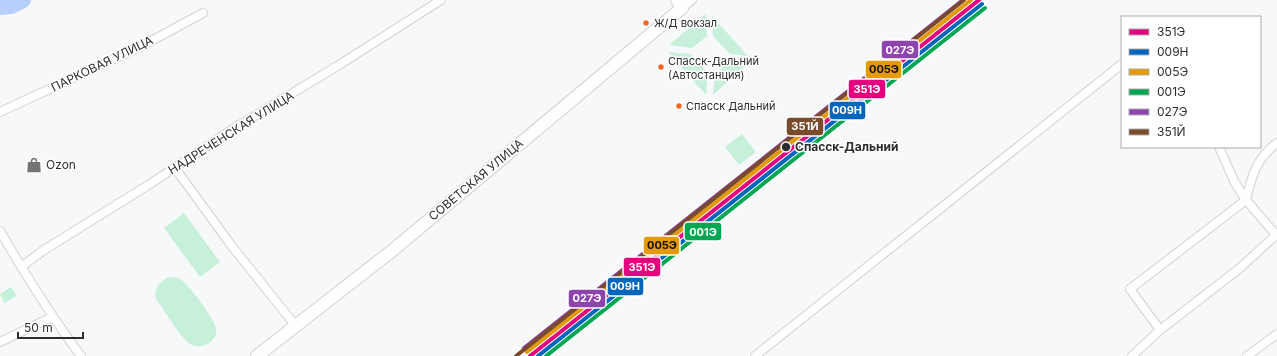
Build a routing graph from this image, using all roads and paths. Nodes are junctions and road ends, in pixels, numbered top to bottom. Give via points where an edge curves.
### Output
1 (441, 0) edge
2 (684, 3) edge
3 (203, 12) dead end
4 (1121, 65) edge
5 (0, 112) edge
6 (1277, 142) edge
7 (1219, 148) edge
8 (175, 168) junction
9 (1246, 200) junction
10 (0, 231) edge
11 (1277, 236) edge
12 (21, 268) junction
13 (52, 317) junction
14 (295, 325) junction
15 (1160, 330) junction
16 (1277, 334) edge
17 (0, 342) edge
18 (81, 356) edge
19 (257, 356) edge
20 (755, 356) edge
21 (1132, 356) edge
22 (1247, 356) edge

1 - 8 street, НАДРЕЧЕНСКАЯ УЛИЦА via 233,129
2 - 14 main road, СОВЕТСКАЯ УЛИЦА via 393,250
3 - 5 street, ПАРКОВАЯ УЛИЦА via 142,46
4 - 20 street
6 - 9 street via 1265,151 1252,174
7 - 9 street via 1235,183
8 - 12 street, НАДРЕЧЕНСКАЯ УЛИЦА via 44,250
8 - 14 street via 231,245
9 - 11 street
9 - 15 street via 1130,288
10 - 12 street
11 - 15 street
12 - 13 street
13 - 17 street
13 - 18 street
14 - 19 main road, СОВЕТСКАЯ УЛИЦА
15 - 21 street
16 - 22 street

